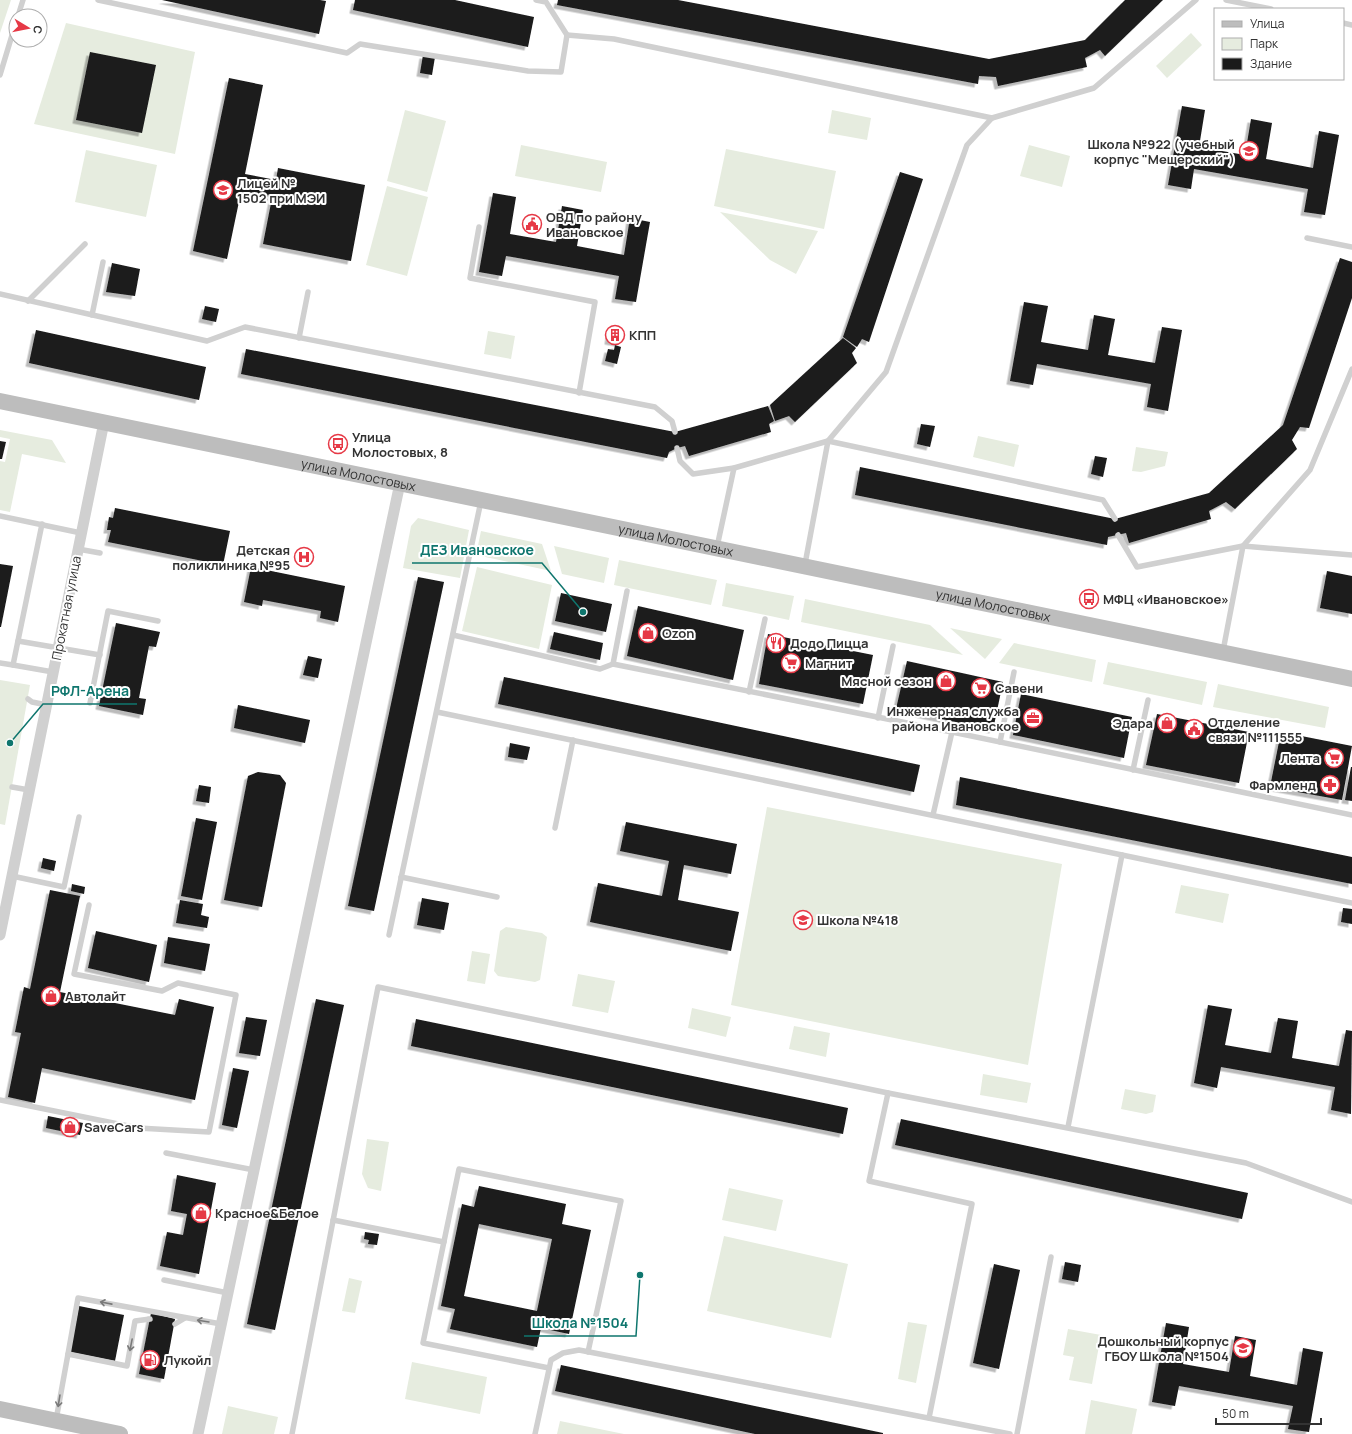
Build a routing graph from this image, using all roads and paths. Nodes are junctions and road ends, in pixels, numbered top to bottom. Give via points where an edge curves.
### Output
1 (98, 0) edge
2 (536, 0) edge
3 (1196, 0) edge
4 (1226, 0) edge
5 (1266, 8) edge
6 (567, 34) junction
7 (8, 48) edge
8 (0, 75) edge
9 (992, 118) junction
10 (480, 227) dead end
11 (1307, 238) dead end
12 (85, 244) dead end
13 (1352, 247) edge
14 (103, 262) dead end
15 (308, 292) dead end
16 (0, 294) edge
17 (28, 301) junction
18 (92, 315) junction
19 (299, 338) junction
20 (1352, 369) edge
21 (579, 393) junction
22 (0, 400) edge
23 (104, 422) junction
24 (675, 432) dead end
25 (828, 441) junction
26 (677, 448) dead end
27 (734, 468) junction
28 (400, 483) junction
29 (482, 500) junction
30 (0, 516) edge
31 (1115, 519) dead end
32 (42, 524) junction
33 (82, 533) junction
34 (1118, 535) dead end
35 (1243, 546) junction
36 (717, 548) junction
37 (78, 549) junction
38 (100, 553) dead end
39 (1352, 555) edge
40 (804, 566) junction
41 (627, 591) dead end
42 (765, 619) dead end
43 (158, 621) dead end
44 (453, 635) junction
45 (18, 641) junction
46 (892, 646) dead end
47 (58, 648) junction
48 (1223, 652) junction
49 (100, 655) junction
50 (0, 663) edge
51 (612, 664) junction
52 (13, 665) junction
53 (53, 672) junction
54 (1014, 672) dead end
55 (1352, 679) edge
56 (749, 692) junction
57 (28, 699) dead end
58 (1148, 700) dead end
59 (90, 703) dead end
60 (47, 704) junction
61 (437, 712) junction
62 (878, 718) junction
63 (952, 732) junction
64 (573, 740) junction
65 (1000, 742) junction
66 (1133, 770) junction
67 (12, 787) dead end
68 (29, 790) junction
69 (933, 815) junction
70 (1352, 815) edge
71 (79, 817) dead end
72 (555, 828) dead end
73 (1122, 855) junction
74 (12, 876) junction
75 (401, 877) junction
76 (497, 896) dead end
77 (1352, 903) edge
78 (89, 905) dead end
79 (1, 928) edge
80 (389, 935) dead end
81 (888, 1093) junction
82 (0, 1100) edge
83 (1068, 1127) junction
84 (166, 1153) dead end
85 (254, 1170) junction
86 (1352, 1202) edge
87 (333, 1220) junction
88 (444, 1242) junction
89 (1051, 1257) dead end
90 (164, 1280) dead end
91 (228, 1292) junction
92 (186, 1318) junction
93 (150, 1319) dead end
94 (175, 1324) dead end
95 (221, 1324) junction
96 (588, 1352) junction
97 (68, 1354) junction
98 (549, 1368) junction
99 (0, 1409) edge
100 (929, 1418) junction
101 (55, 1421) junction
102 (120, 1434) edge
103 (198, 1434) edge
104 (292, 1434) edge
105 (535, 1434) edge
106 (1010, 1434) edge
107 (1017, 1434) edge

1 - 6 lane via 346,53 360,44 528,71 561,72
2 - 6 lane via 546,2
3 - 9 lane via 1094,88
4 - 5 lane
6 - 9 lane via 614,39
7 - 8 lane
9 - 25 lane via 967,145 886,372
10 - 21 lane via 470,278 595,302
11 - 13 lane
12 - 17 lane
14 - 18 lane
15 - 19 lane
16 - 17 lane
17 - 18 lane
18 - 19 lane via 207,341 245,327
19 - 21 lane
20 - 35 lane via 1310,470
21 - 24 lane via 655,407 672,421
22 - 23 street, улица Молостовых
23 - 28 street, улица Молостовых
23 - 33 street, Прокатная улица
25 - 27 lane
25 - 31 lane via 1103,500
25 - 40 lane
26 - 27 lane via 680,461 693,474
27 - 36 lane
28 - 29 street, улица Молостовых
28 - 85 street
29 - 36 street, улица Молостовых
29 - 44 lane
30 - 32 lane
32 - 33 lane
32 - 45 lane
33 - 37 street, Прокатная улица
34 - 35 lane via 1137,567
35 - 39 lane
35 - 48 lane
36 - 40 street, улица Молостовых
37 - 38 lane
37 - 47 street, Прокатная улица
40 - 48 street, улица Молостовых
41 - 51 lane
42 - 56 lane
43 - 49 lane via 108,611
44 - 51 lane via 600,669
44 - 61 lane
45 - 47 lane
45 - 52 lane
46 - 62 lane
47 - 49 lane
47 - 53 street, Прокатная улица
48 - 55 street, улица Молостовых
49 - 59 lane
50 - 52 lane
51 - 56 lane
52 - 53 lane
53 - 60 street, Прокатная улица
54 - 65 lane
56 - 62 lane
57 - 60 lane
58 - 66 lane
60 - 68 street, Прокатная улица
61 - 64 lane
61 - 75 lane
62 - 63 lane
63 - 65 lane
63 - 69 lane
64 - 69 lane
64 - 72 lane
65 - 66 lane
66 - 70 lane
67 - 68 lane
68 - 74 street, Прокатная улица
69 - 73 lane
71 - 74 lane via 64,887
73 - 77 lane
73 - 83 lane
74 - 79 street, Прокатная улица
75 - 76 lane
75 - 80 lane
78 - 82 lane via 74,974 162,991 178,983 236,995 209,1132 138,1128
81 - 83 lane
81 - 87 lane via 378,987
81 - 100 lane via 869,1181 972,1204
83 - 86 lane via 1246,1163
84 - 85 lane
85 - 91 street
87 - 88 lane
87 - 104 lane
88 - 96 lane via 459,1169 621,1201
88 - 98 lane via 423,1343
89 - 107 lane
90 - 91 lane
91 - 95 street
92 - 94 lane
95 -> 92 lane
92 -> 97 lane via 78,1298
93 -> 97 lane via 135,1320 127,1366
95 - 103 street
96 - 98 lane via 579,1350 563,1353 551,1360
96 - 100 lane
97 -> 101 lane
98 - 105 lane
99 - 101 street
100 - 106 lane
101 - 102 street

